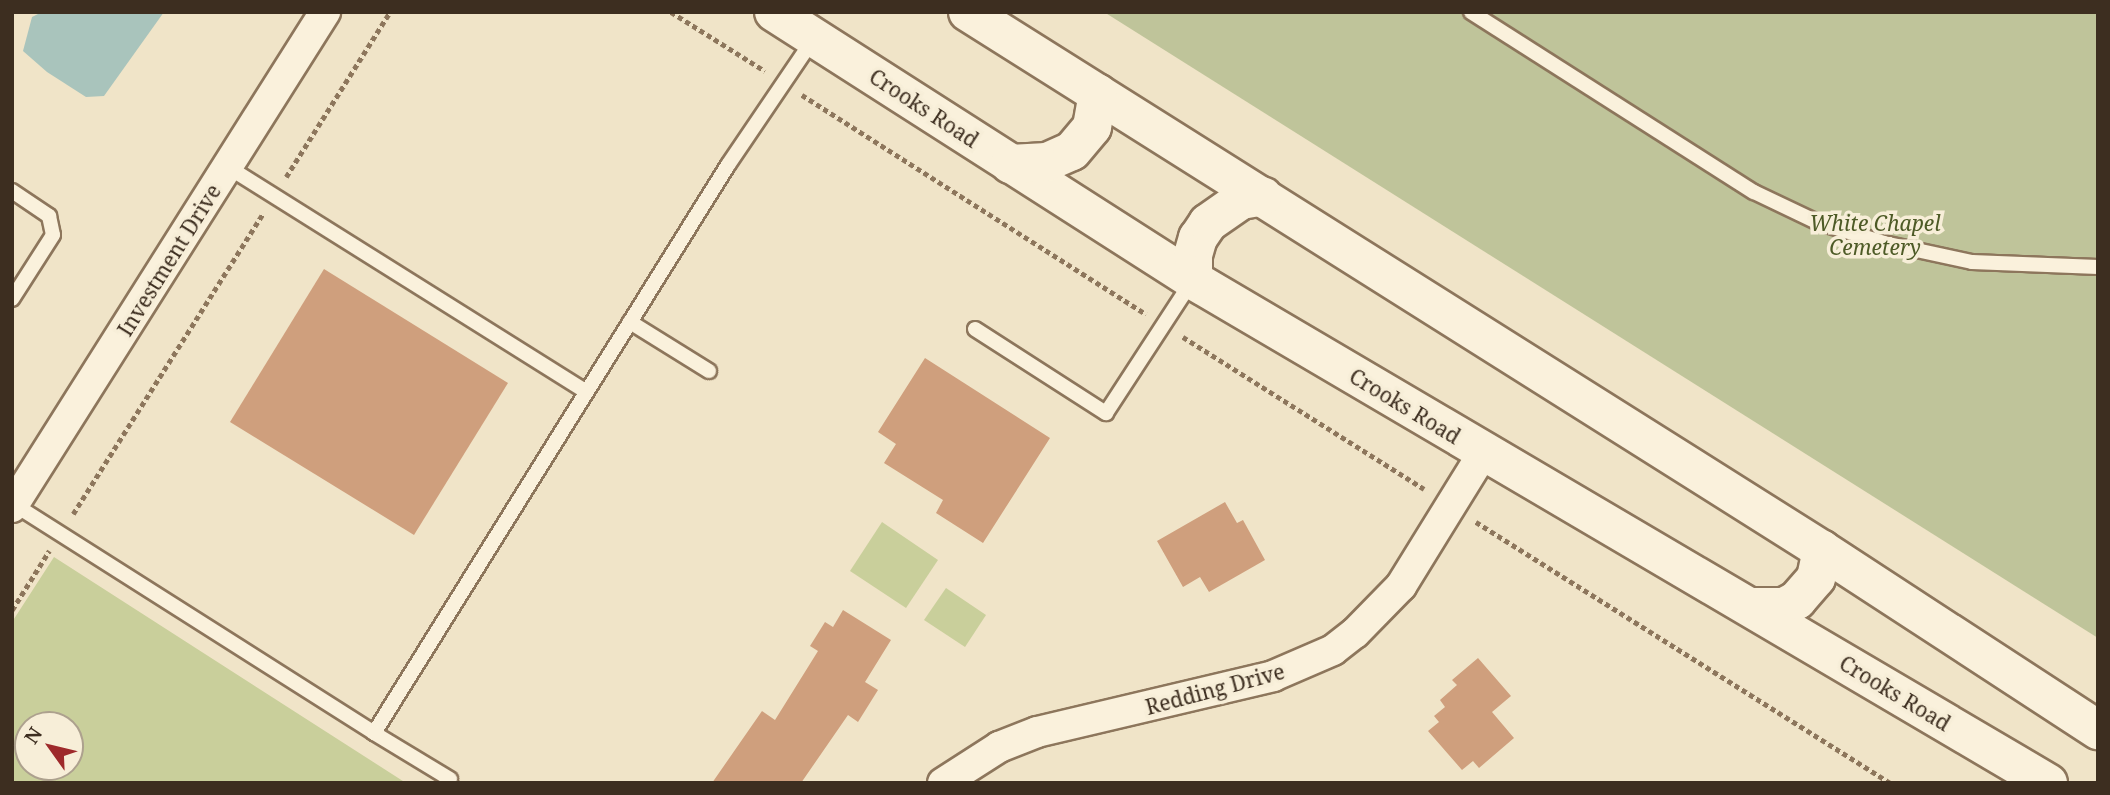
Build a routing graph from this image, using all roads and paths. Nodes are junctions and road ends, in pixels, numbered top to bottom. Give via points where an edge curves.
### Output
1 (325, 12) edge
2 (390, 12) edge
3 (671, 12) edge
4 (774, 12) edge
5 (968, 12) edge
6 (1471, 12) edge
7 (815, 37) junction
8 (786, 84) junction
9 (1098, 94) junction
10 (1010, 164) junction
11 (228, 167) junction
12 (287, 176) dead end
13 (12, 191) edge
14 (1263, 197) junction
15 (259, 220) dead end
16 (2098, 267) edge
17 (1193, 279) junction
18 (12, 299) edge
19 (1147, 315) dead end
20 (630, 322) junction
21 (975, 330) dead end
22 (1177, 333) dead end
23 (709, 371) dead end
24 (586, 392) junction
25 (1483, 453) junction
26 (1431, 494) dead end
27 (13, 505) edge
28 (1470, 518) dead end
29 (68, 521) dead end
30 (1822, 550) junction
31 (47, 555) dead end
32 (1751, 607) junction
33 (12, 610) edge
34 (2098, 730) edge
35 (374, 733) junction
36 (450, 779) dead end
37 (943, 783) edge
38 (1890, 783) edge
39 (2048, 783) edge

1 - 11 street, Investment Drive
2 - 12 path
3 - 8 path
4 - 7 main road, Crooks Road
5 - 9 main road
6 - 16 lane via 1754,192 1817,222 1884,243 1972,262
7 - 8 lane
7 - 10 main road, Crooks Road
8 - 19 path
8 - 20 lane via 728,165
9 - 10 main road via 1092,127 1072,152 1047,162
9 - 14 main road
10 - 17 main road, Crooks Road
11 - 24 lane
11 - 27 street, Investment Drive
13 - 18 lane via 50,216 53,234
14 - 17 main road via 1241,200 1208,223 1193,255
14 - 30 main road
15 - 29 path
17 - 21 lane via 1106,413
17 - 25 main road, Crooks Road
20 - 23 lane
20 - 24 lane
22 - 26 path
24 - 35 lane
25 - 32 main road, Crooks Road
25 - 37 street, Redding Drive via 1401,586 1333,650 1273,677 1037,732 999,747
27 - 35 lane
28 - 38 path
30 - 32 main road via 1816,578 1803,595 1784,607
30 - 34 main road
31 - 33 path
32 - 39 main road, Crooks Road
35 - 36 lane

